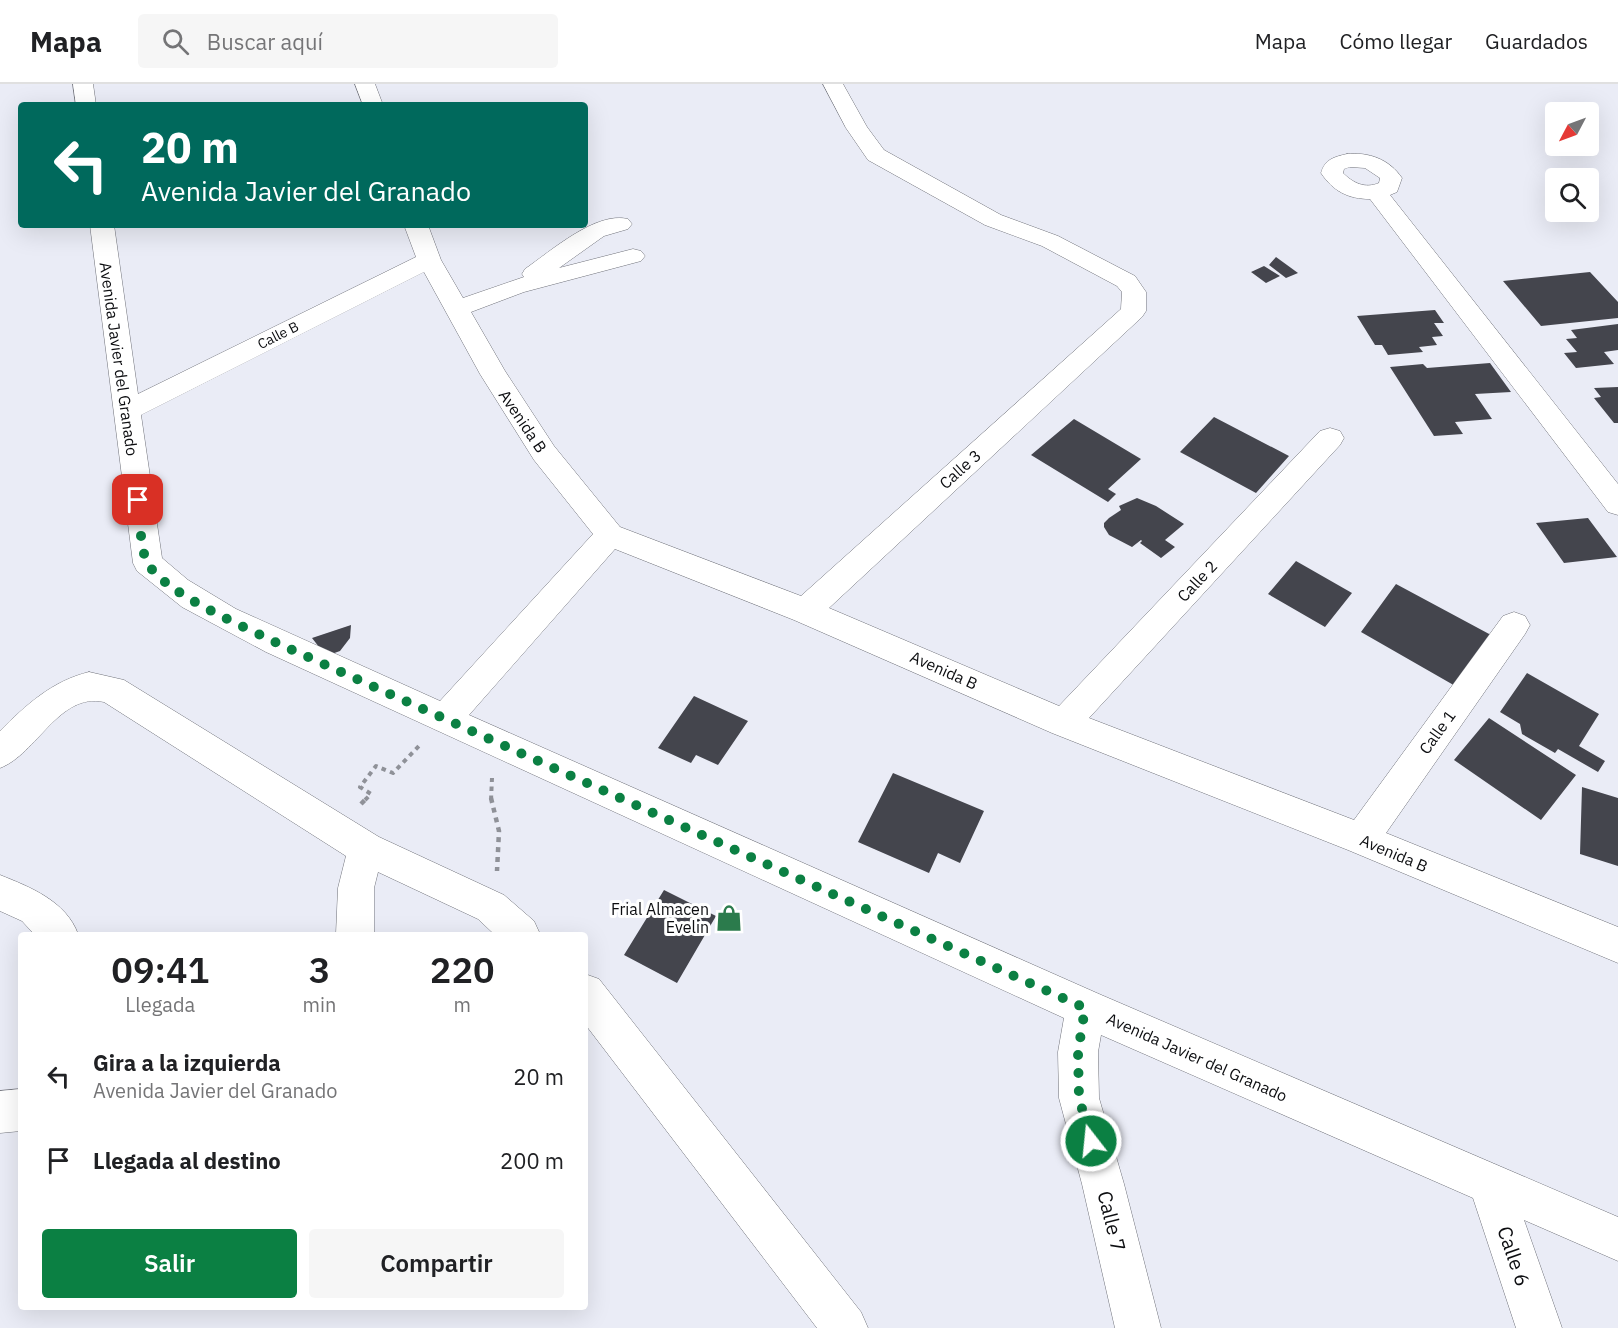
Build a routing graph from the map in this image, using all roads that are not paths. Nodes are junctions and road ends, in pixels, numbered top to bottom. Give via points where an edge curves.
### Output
1 (83, 84) edge
2 (365, 84) edge
3 (833, 84) edge
4 (86, 102) edge
5 (372, 102) edge
6 (1376, 192) dead end
7 (620, 224) dead end
8 (102, 228) edge
9 (417, 228) edge
10 (633, 256) dead end
11 (429, 260) junction
12 (515, 287) junction
13 (456, 309) junction
14 (126, 411) junction
15 (1330, 438) dead end
16 (1618, 504) edge
17 (610, 535) junction
18 (805, 611) junction
19 (1514, 626) dead end
20 (445, 718) junction
21 (1064, 723) junction
22 (0, 753) edge
23 (1361, 839) junction
24 (366, 849) junction
25 (0, 892) edge
26 (57, 932) edge
27 (355, 932) edge
28 (519, 932) edge
29 (1618, 945) edge
30 (588, 997) edge
31 (1085, 1008) junction
32 (18, 1110) edge
33 (0, 1112) edge
34 (1490, 1184) junction
35 (1618, 1239) edge
36 (845, 1328) edge
37 (1138, 1328) edge
38 (1539, 1328) edge

1 - 4 street
2 - 5 street
3 - 18 street, Calle 3 via 876,155 993,220 1090,261 1132,287 1132,311
6 - 16 street
7 - 12 street via 596,231
8 - 14 street, Avenida Javier del Granado
9 - 11 street, Avenida B
10 - 12 street
11 - 13 street, Avenida B
11 - 14 street, Calle B
12 - 13 street
13 - 17 street, Avenida B via 544,453
14 - 20 street, Avenida Javier del Granado via 144,545 148,563 162,578 203,607
15 - 21 street, Calle 2
17 - 18 street, Avenida B
17 - 20 street
18 - 21 street, Avenida B
19 - 23 street, Calle 1
20 - 31 street, Avenida Javier del Granado
21 - 23 street, Avenida B
22 - 24 street via 36,717 74,691 88,686 112,690
23 - 29 street, Avenida B
24 - 27 street via 356,888
24 - 28 street via 491,907
25 - 26 street via 35,909
30 - 36 street
31 - 34 street, Avenida Javier del Granado
31 - 37 street, Calle 7 via 1078,1052 1079,1098
32 - 33 street
34 - 35 street, Avenida Javier del Granado
34 - 38 street, Calle 6

